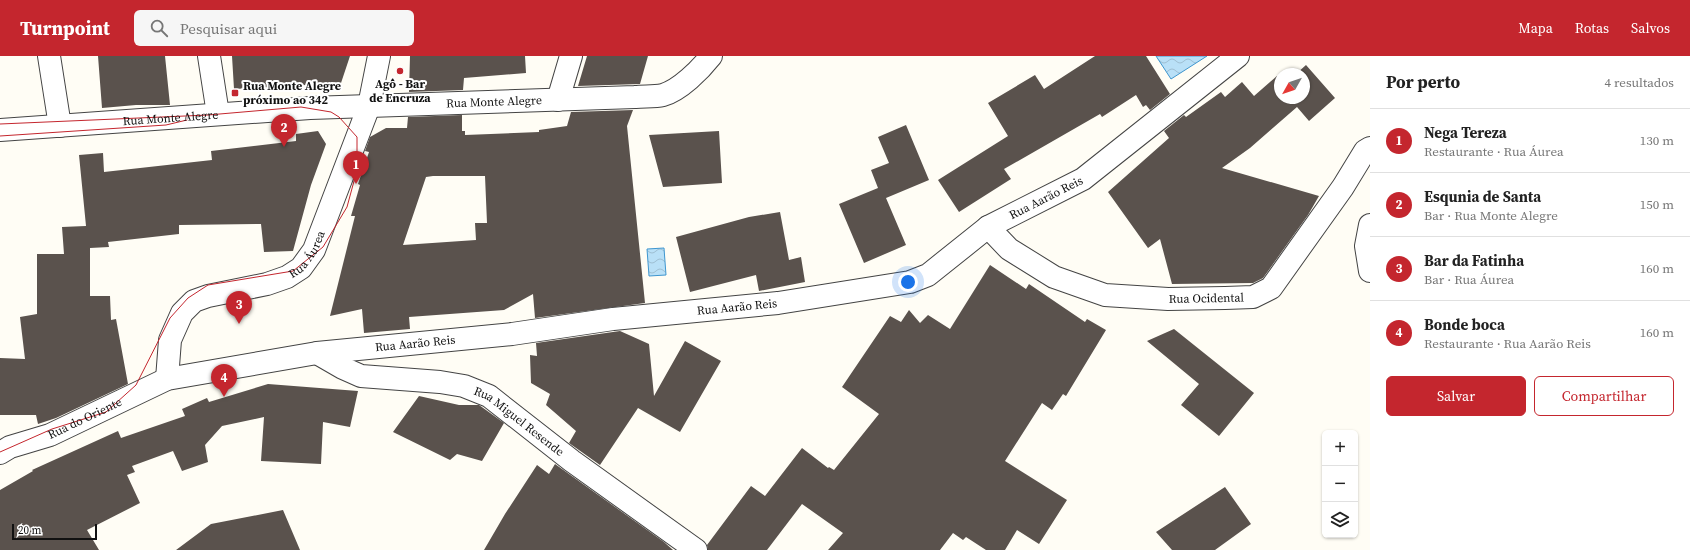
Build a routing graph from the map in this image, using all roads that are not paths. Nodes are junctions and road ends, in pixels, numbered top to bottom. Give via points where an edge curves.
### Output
1 (48, 56) edge
2 (209, 56) edge
3 (379, 56) edge
4 (571, 56) edge
5 (711, 56) edge
6 (1238, 56) edge
7 (558, 100) junction
8 (369, 106) junction
9 (218, 114) junction
10 (60, 126) junction
11 (0, 130) edge
12 (1370, 148) edge
13 (1370, 225) edge
14 (988, 227) junction
15 (1370, 271) edge
16 (317, 353) junction
17 (167, 379) junction
18 (0, 453) edge
19 (696, 550) edge

1 - 10 street
2 - 9 street
3 - 8 street, Rua Áurea
4 - 7 street
5 - 7 street, Rua Monte Alegre via 683,84 663,95
6 - 14 street, Rua Aarão Reis via 1083,179
7 - 8 street, Rua Monte Alegre
8 - 9 street, Rua Monte Alegre
8 - 17 street, Rua Áurea via 314,250 301,268 287,277 267,284 194,301 182,313 170,340
9 - 10 street, Rua Monte Alegre
10 - 11 street, Rua Monte Alegre
12 - 14 street, Rua Ocidental via 1365,151 1343,187 1271,288 1253,297 1168,299 1105,295 1054,277 1009,249
13 - 15 street via 1366,246
14 - 16 street, Rua Aarão Reis via 928,275 910,282 778,303 613,319 512,334
16 - 17 street, Rua Aarão Reis
16 - 19 street, Rua Miguel Resende via 361,376 440,382 464,386 489,396 572,461
17 - 18 street, Rua do Oriente via 50,434 10,447

